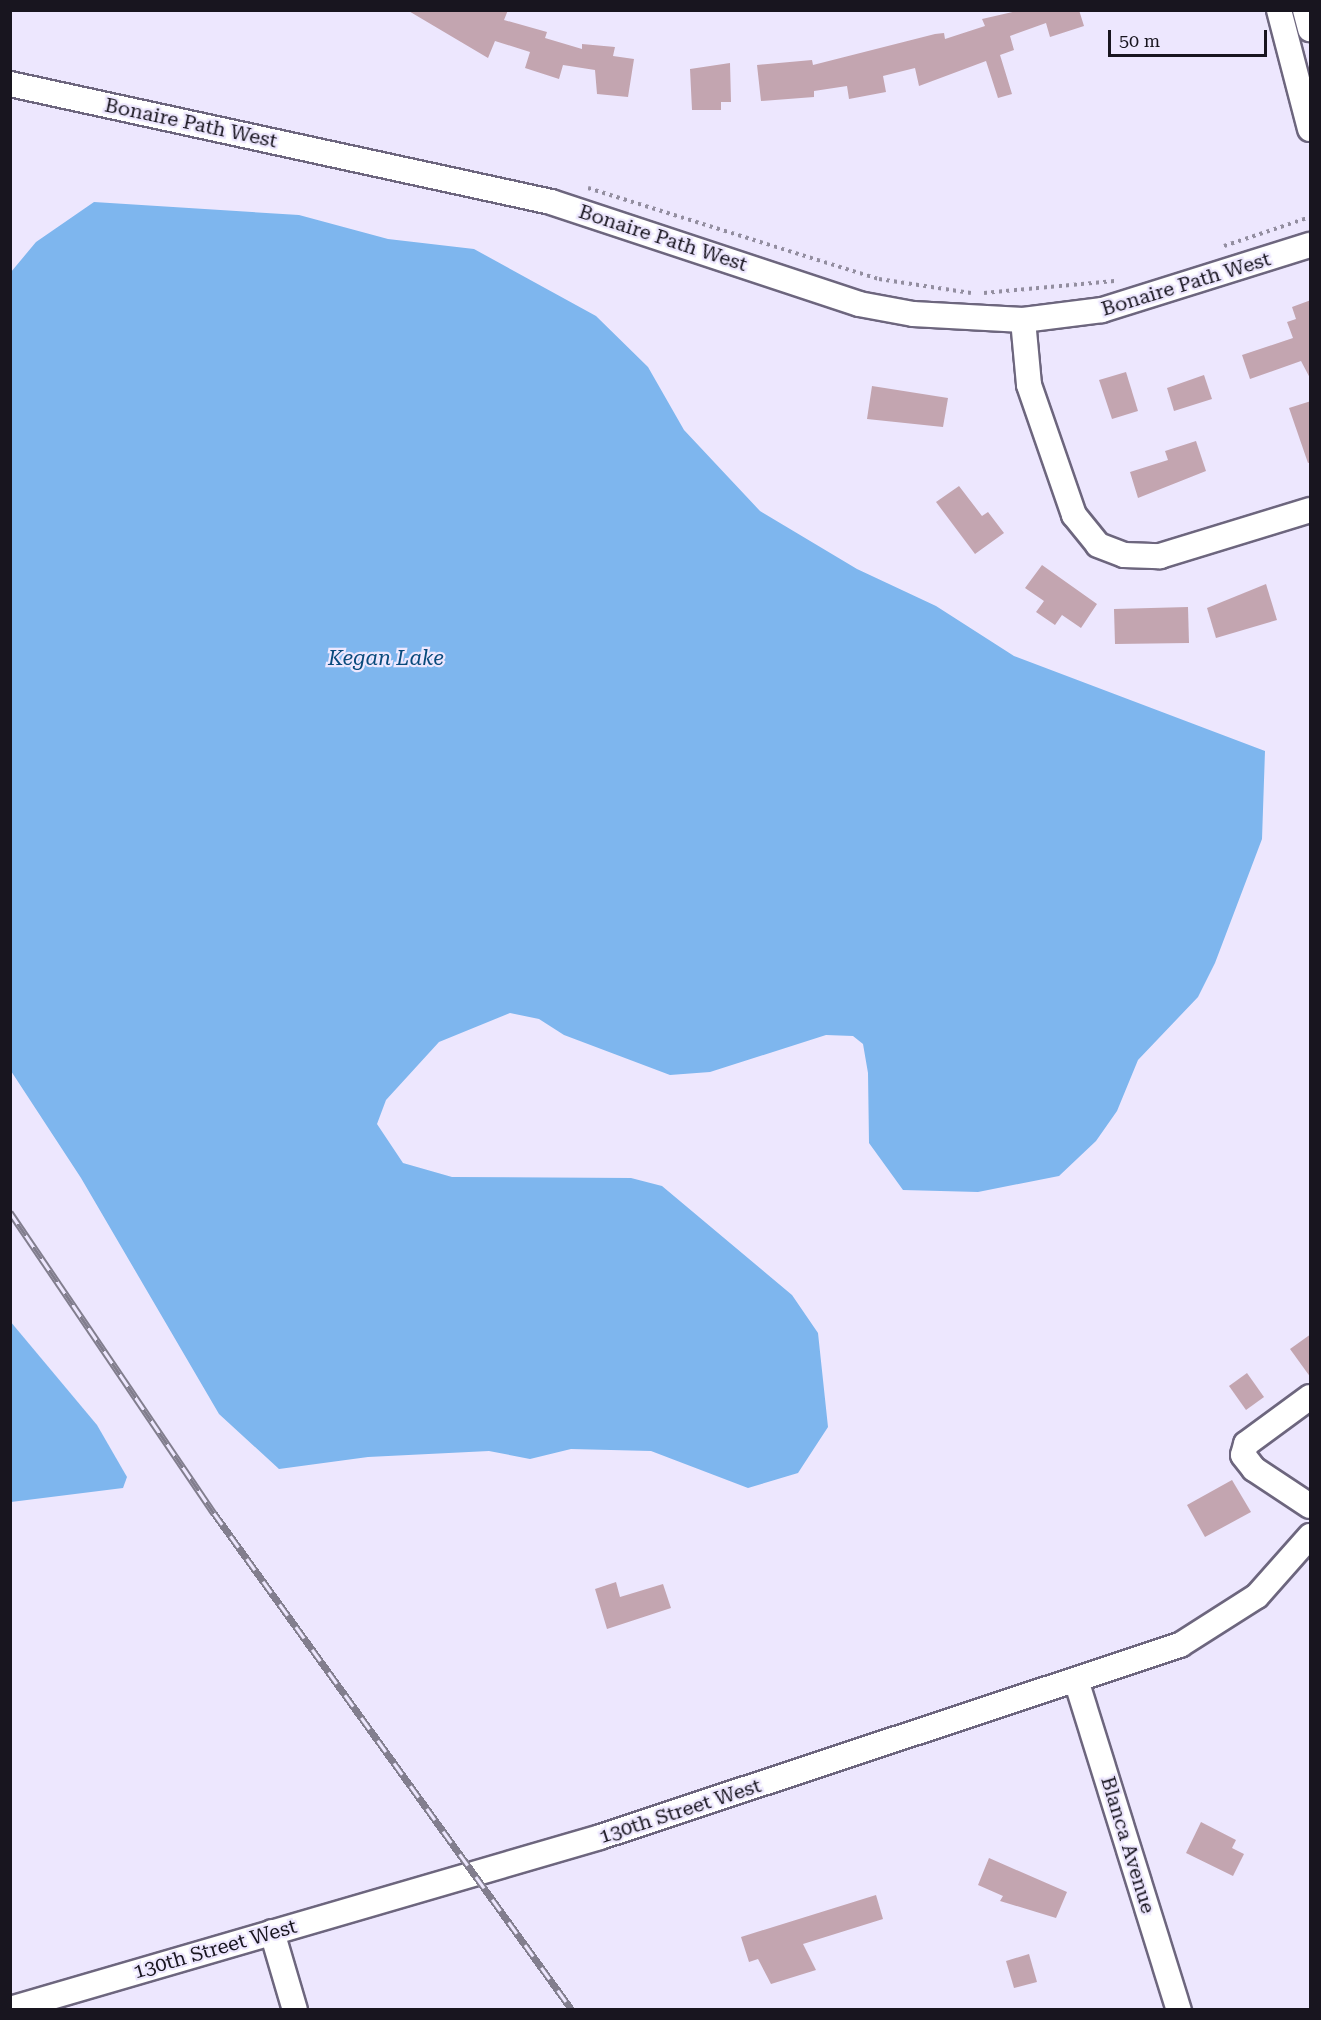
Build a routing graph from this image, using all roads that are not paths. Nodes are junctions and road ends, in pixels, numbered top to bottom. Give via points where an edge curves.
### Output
1 (1279, 10) edge
2 (1305, 10) edge
3 (1311, 29) edge
4 (10, 84) edge
5 (1311, 129) edge
6 (1311, 245) edge
7 (1023, 320) junction
8 (1311, 510) edge
9 (1311, 1397) edge
10 (1311, 1506) edge
11 (1311, 1536) edge
12 (1076, 1680) junction
13 (272, 1932) junction
14 (10, 2009) edge
15 (295, 2010) edge
16 (1179, 2010) edge

1 - 5 street
2 - 3 street
4 - 7 street, Bonaire Path West via 551,202 860,304 924,315
6 - 7 street, Bonaire Path West via 1152,298
7 - 8 street via 1029,385 1074,515 1098,545 1124,555 1160,555
9 - 10 street via 1246,1444 1243,1455 1254,1469
11 - 12 street, 130th Street West via 1257,1596 1226,1620 1180,1645
12 - 13 street, 130th Street West via 600,1838
12 - 16 street, Blanca Avenue
13 - 14 street, 130th Street West
13 - 15 street

